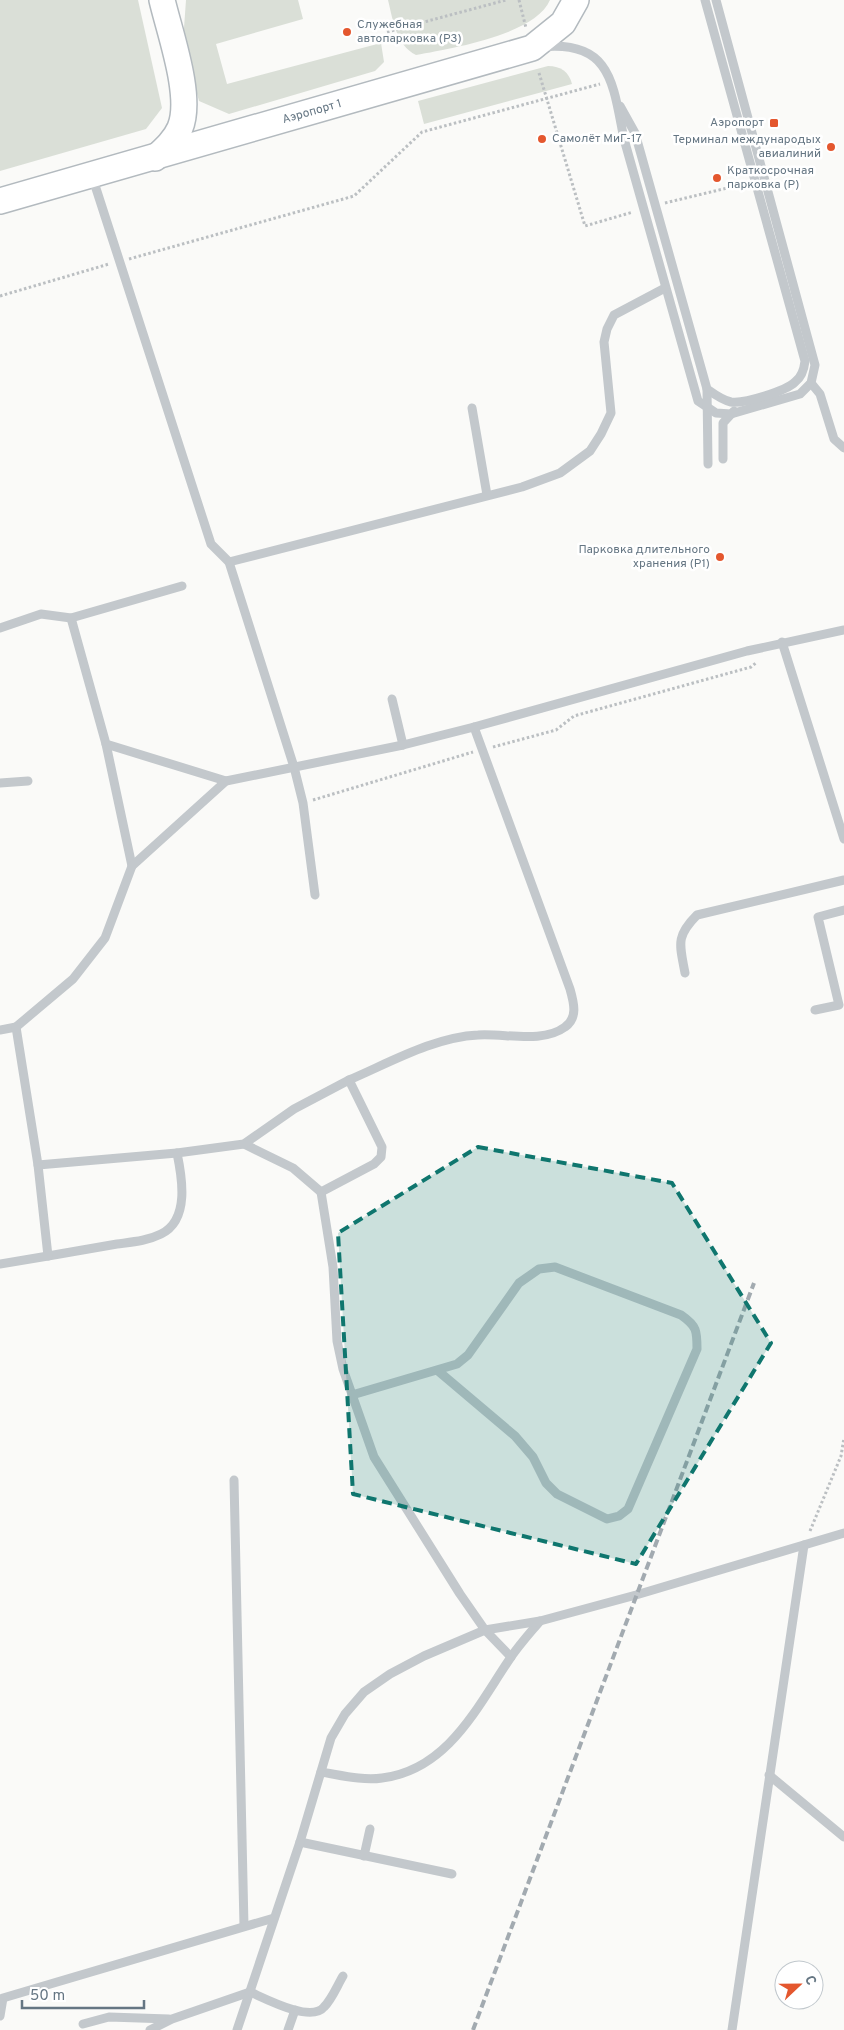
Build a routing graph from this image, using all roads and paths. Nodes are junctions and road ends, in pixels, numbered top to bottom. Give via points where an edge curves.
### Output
1 (156, 0) edge
2 (162, 0) edge
3 (170, 0) edge
4 (506, 0) edge
5 (519, 0) edge
6 (576, 0) edge
7 (705, 0) edge
8 (716, 0) edge
9 (169, 28) junction
10 (387, 32) dead end
11 (529, 38) junction
12 (539, 73) dead end
13 (610, 81) junction
14 (615, 97) junction
15 (547, 99) junction
16 (155, 158) junction
17 (782, 173) dead end
18 (92, 176) junction
19 (766, 178) junction
20 (755, 180) junction
21 (0, 201) edge
22 (655, 206) junction
23 (644, 209) junction
24 (120, 261) junction
25 (666, 288) junction
26 (0, 296) edge
27 (811, 384) junction
28 (707, 390) junction
29 (698, 401) junction
30 (745, 401) junction
31 (707, 407) junction
32 (472, 408) dead end
33 (731, 414) junction
34 (707, 428) junction
35 (844, 448) edge
36 (723, 459) dead end
37 (708, 464) dead end
38 (487, 495) junction
39 (228, 562) junction
40 (182, 586) dead end
41 (71, 618) junction
42 (0, 628) edge
43 (844, 630) edge
44 (782, 642) junction
45 (788, 662) junction
46 (392, 699) dead end
47 (474, 727) junction
48 (106, 744) junction
49 (403, 745) junction
50 (483, 750) junction
51 (294, 767) junction
52 (28, 781) dead end
53 (226, 782) junction
54 (0, 783) edge
55 (304, 803) junction
56 (842, 827) edge
57 (844, 840) edge
58 (132, 866) junction
59 (844, 880) edge
60 (315, 895) dead end
61 (844, 910) edge
62 (684, 974) dead end
63 (815, 1010) dead end
64 (16, 1027) junction
65 (0, 1030) edge
66 (349, 1080) junction
67 (244, 1144) junction
68 (177, 1153) junction
69 (38, 1165) junction
70 (321, 1192) junction
71 (48, 1256) junction
72 (0, 1264) edge
73 (437, 1370) junction
74 (352, 1395) junction
75 (844, 1438) edge
76 (234, 1480) dead end
77 (844, 1533) edge
78 (804, 1545) junction
79 (540, 1620) junction
80 (485, 1630) junction
81 (511, 1657) junction
82 (321, 1772) junction
83 (769, 1775) junction
84 (370, 1829) dead end
85 (844, 1837) edge
86 (300, 1842) junction
87 (364, 1856) junction
88 (452, 1874) dead end
89 (274, 1918) junction
90 (244, 1926) junction
91 (343, 1976) dead end
92 (250, 1992) junction
93 (295, 2010) junction
94 (0, 2016) edge
95 (172, 2019) junction
96 (83, 2024) dead end
97 (150, 2030) edge
98 (237, 2030) edge
99 (288, 2030) edge
100 (732, 2030) edge

1 - 9 lane
2 - 9 main road
3 - 9 lane
4 - 10 path
5 - 11 path
6 - 11 main road, Аэропорт 1 via 563,24 548,37
7 - 20 lane
8 - 19 lane
9 - 16 main road via 185,105 179,130
11 - 13 lane via 584,52 598,59
11 - 16 main road, Аэропорт 1
12 - 15 path
13 - 14 lane
13 - 15 path
14 - 22 lane via 635,133
14 - 23 lane
15 - 23 path via 585,226
15 - 24 path via 422,132 354,196
16 - 18 main road, Аэропорт 1
17 - 19 path
18 - 21 main road, Аэропорт 1
18 - 24 lane
19 - 27 lane via 815,365
20 - 22 path
20 - 30 lane via 805,361 800,377 791,385
22 - 28 lane
23 - 25 lane
24 - 26 path
24 - 39 lane via 212,544
25 - 29 lane
25 - 38 lane via 614,315 607,329 604,342 610,412 590,451 560,473
27 - 33 lane via 800,394
27 - 35 lane via 820,394 834,439
28 - 30 lane via 721,399
28 - 31 lane
29 - 31 lane
29 - 34 lane
30 - 33 lane
31 - 33 lane via 716,413
31 - 34 lane
32 - 38 lane
33 - 36 lane via 723,423
34 - 37 lane
38 - 39 lane
39 - 51 lane
40 - 41 lane
41 - 42 lane via 41,614
41 - 48 lane
43 - 44 lane
44 - 45 lane
44 - 47 lane
45 - 50 path via 777,665 769,659 759,660 751,667 574,716 556,730
45 - 56 lane
46 - 49 lane
47 - 49 lane
47 - 50 lane
48 - 53 lane
48 - 58 lane
49 - 51 lane
50 - 55 path
50 - 66 lane via 567,980 575,1005 573,1018 554,1034 477,1035 431,1045
51 - 53 lane
51 - 55 lane
52 - 54 lane
53 - 58 lane
55 - 60 lane
56 - 57 lane
58 - 64 lane via 105,938 73,979
59 - 62 lane via 697,915 684,929 680,945
61 - 63 lane via 818,917 839,1005
64 - 65 lane
64 - 69 lane
66 - 67 lane via 294,1109
66 - 70 lane via 382,1147 381,1157 374,1164
67 - 68 lane
67 - 70 lane via 293,1168
68 - 69 lane
68 - 71 lane via 183,1181 180,1206 175,1221 164,1233 148,1239
69 - 71 lane
70 - 74 lane via 333,1267 337,1341
71 - 72 lane
73 - 73 lane via 457,1364 468,1355 519,1283 539,1269 556,1267 681,1316 692,1323 697,1335 697,1349 628,1509 607,1519 557,1494 515,1436
73 - 74 lane
74 - 80 lane via 374,1457
75 - 78 path via 841,1456
76 - 90 lane
77 - 78 lane
78 - 79 lane
78 - 83 lane
79 - 80 lane
79 - 81 lane
80 - 81 lane
80 - 82 lane via 424,1656 364,1692 345,1714 331,1738
81 - 82 lane via 463,1731 414,1770 380,1779
82 - 86 lane
83 - 85 lane
83 - 100 lane
84 - 87 lane
86 - 87 lane
86 - 89 lane
87 - 88 lane
89 - 90 lane
89 - 92 lane
90 - 94 lane via 3,1998
91 - 93 lane via 319,2011 309,2014
92 - 93 lane
92 - 95 lane
92 - 98 lane
93 - 99 lane
95 - 96 lane via 109,2017
95 - 97 lane

